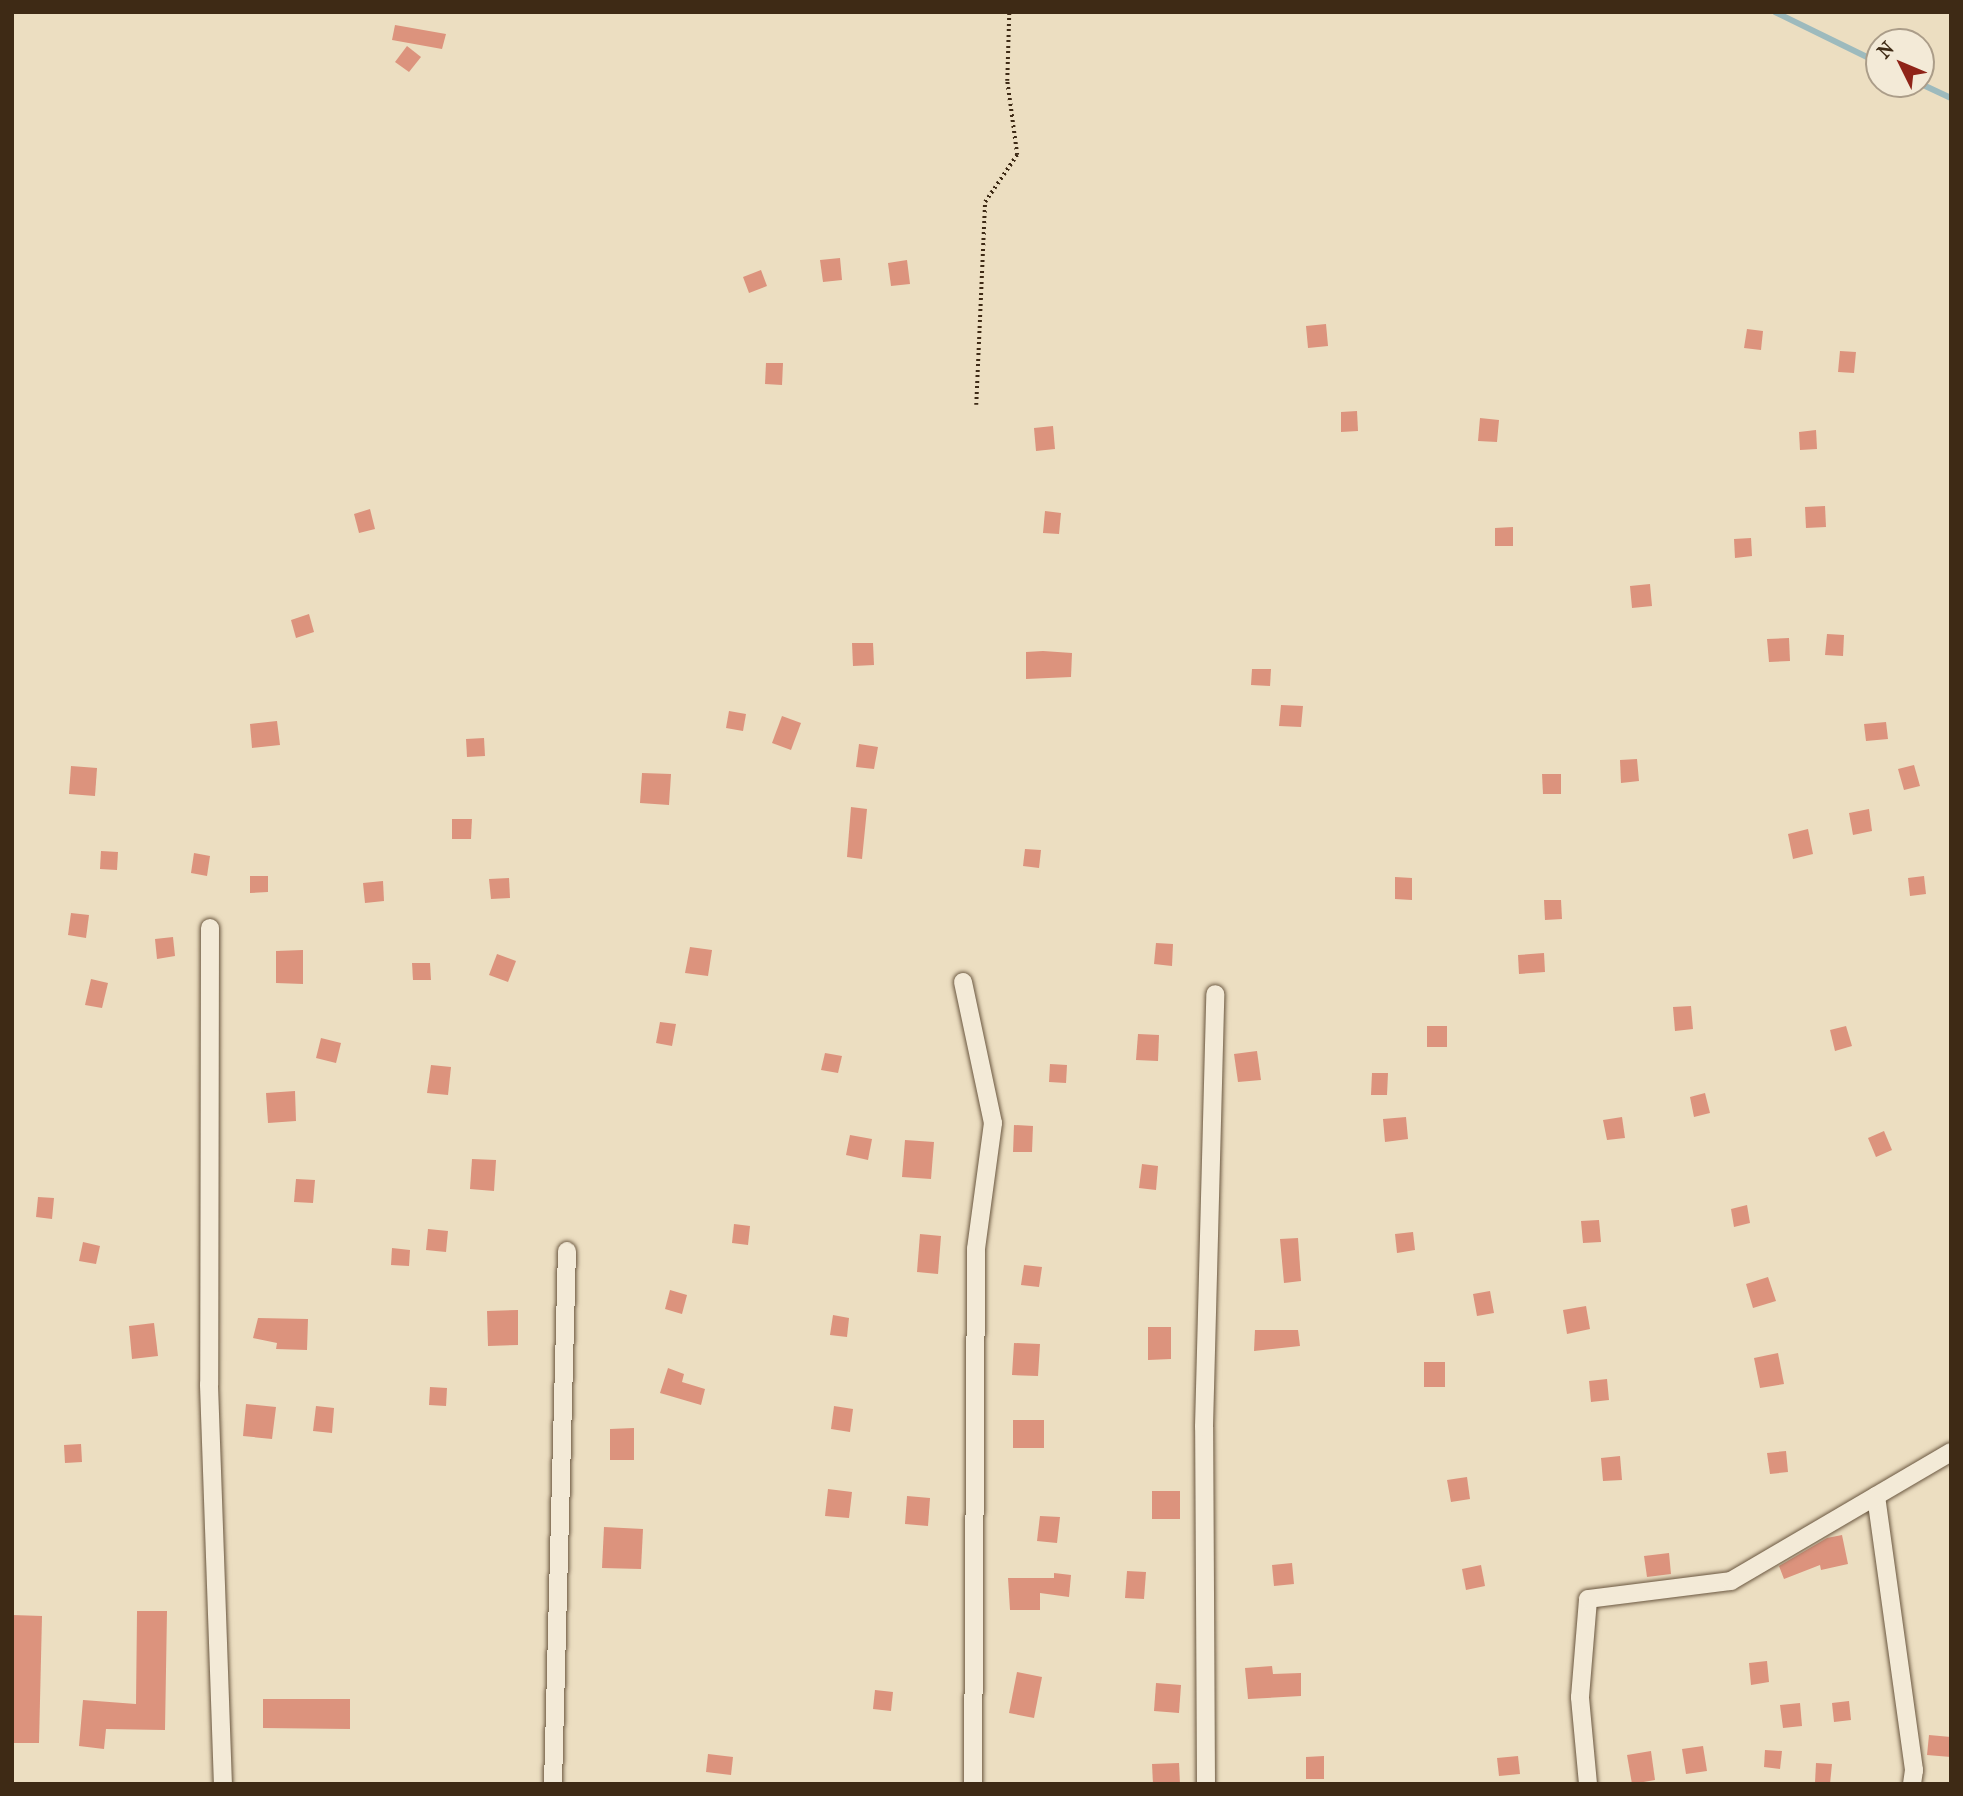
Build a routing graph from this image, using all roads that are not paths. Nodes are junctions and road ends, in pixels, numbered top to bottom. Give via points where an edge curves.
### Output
1 (210, 928) dead end
2 (963, 982) dead end
3 (1215, 994) dead end
4 (568, 1251) dead end
5 (1951, 1452) edge
6 (1876, 1496) junction
7 (223, 1784) edge
8 (553, 1784) edge
9 (973, 1784) edge
10 (1206, 1784) edge
11 (1588, 1784) edge
12 (1912, 1784) edge

1 - 7 street via 209,1385
2 - 9 street via 993,1123 976,1249
3 - 10 street via 1204,1427
4 - 8 street
5 - 6 street
6 - 11 street via 1731,1581 1588,1599 1580,1697
6 - 12 street via 1914,1770

